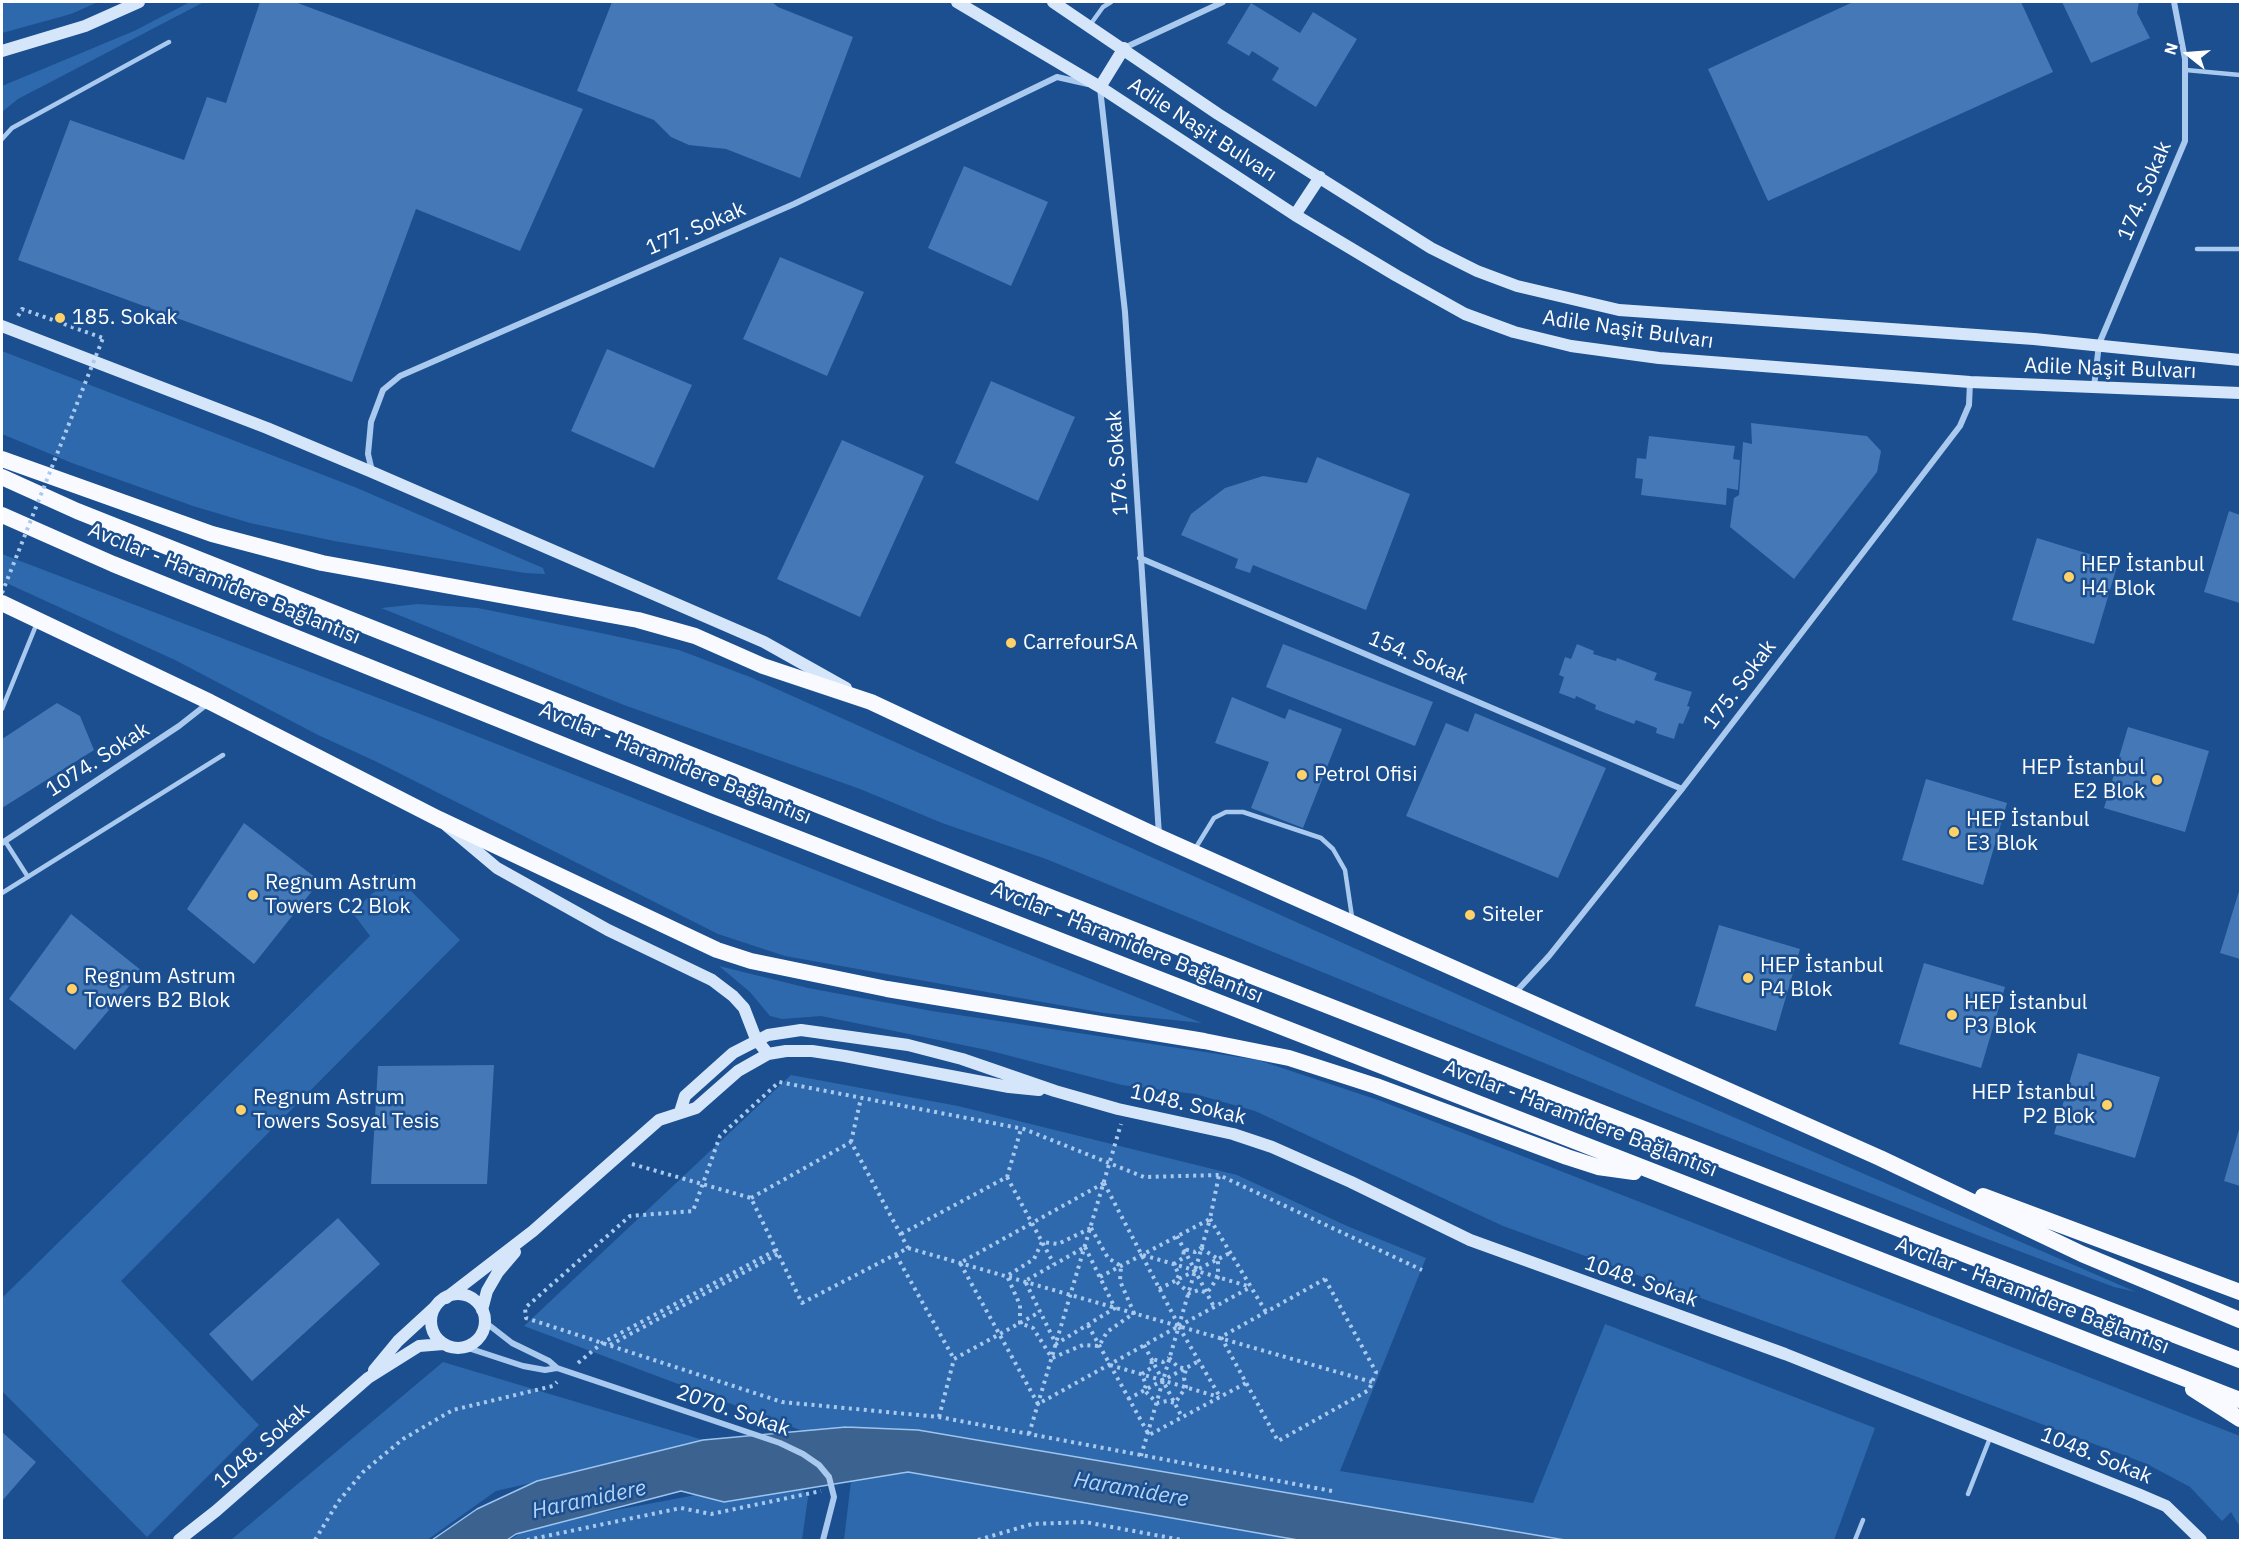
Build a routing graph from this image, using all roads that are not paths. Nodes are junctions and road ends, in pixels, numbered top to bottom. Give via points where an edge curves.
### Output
1 (139, 2) edge
2 (957, 2) edge
3 (1053, 2) edge
4 (1111, 2) edge
5 (1223, 2) edge
6 (2174, 2) edge
7 (1090, 25) junction
8 (169, 42) dead end
9 (1124, 48) junction
10 (2, 51) edge
11 (2186, 70) junction
12 (2241, 75) edge
13 (1100, 87) junction
14 (2, 139) edge
15 (1320, 177) junction
16 (1295, 215) junction
17 (2197, 249) dead end
18 (2241, 249) edge
19 (2, 326) edge
20 (2099, 344) junction
21 (2241, 360) edge
22 (1970, 382) junction
23 (2094, 387) junction
24 (2241, 393) edge
25 (2, 459) edge
26 (372, 472) junction
27 (2, 477) edge
28 (2, 515) edge
29 (1140, 558) junction
30 (2, 603) edge
31 (38, 620) junction
32 (210, 702) junction
33 (871, 702) junction
34 (2, 709) edge
35 (223, 755) dead end
36 (1682, 789) junction
37 (439, 819) junction
38 (1159, 837) junction
39 (3, 842) edge
40 (1192, 852) junction
41 (28, 877) junction
42 (2, 893) edge
43 (1352, 923) junction
44 (1513, 994) junction
45 (756, 1039) junction
46 (768, 1054) junction
47 (1055, 1091) junction
48 (680, 1112) junction
49 (1880, 1158) junction
50 (1655, 1174) junction
51 (533, 1231) junction
52 (2241, 1292) edge
53 (441, 1302) junction
54 (484, 1316) junction
55 (2241, 1320) edge
56 (443, 1344) junction
57 (465, 1347) junction
58 (2241, 1360) edge
59 (557, 1368) junction
60 (2170, 1373) junction
61 (368, 1378) junction
62 (2241, 1400) edge
63 (2241, 1419) edge
64 (1991, 1435) junction
65 (1968, 1494) dead end
66 (1863, 1520) dead end
67 (179, 1540) edge
68 (823, 1540) edge
69 (1855, 1540) edge
70 (2201, 1540) edge

1 - 10 main road via 85,26
2 - 13 main road, Adile Naşit Bulvarı
3 - 7 main road, Adile Naşit Bulvarı
4 - 7 lane
5 - 9 street
6 - 11 street, 174. Sokak
7 - 9 main road, Adile Naşit Bulvarı
8 - 14 lane via 12,128
9 - 13 main road
9 - 15 main road, Adile Naşit Bulvarı via 1218,114
11 - 12 lane
11 - 20 street, 174. Sokak via 2185,141
13 - 16 main road, Adile Naşit Bulvarı
13 - 26 street, 177. Sokak via 1057,77 794,204 400,376 383,390 371,422 368,454
13 - 29 street, 176. Sokak via 1125,312
15 - 16 main road
15 - 20 main road, Adile Naşit Bulvarı via 1431,248 1477,271 1575,302 1619,310
16 - 22 main road, Adile Naşit Bulvarı via 1465,314 1514,332 1572,346 1659,358
17 - 18 lane
19 - 26 main road
20 - 21 main road, Adile Naşit Bulvarı
20 - 23 street, 174. Sokak
22 - 23 main road, Adile Naşit Bulvarı
22 - 36 street, 175. Sokak via 1969,405 1960,426
23 - 24 main road, Adile Naşit Bulvarı
25 - 33 highway via 212,534 322,563 638,620 695,636 763,666
26 - 33 main road via 764,642
27 - 58 highway, Avcılar - Haramidere Bağlantısı via 77,512 867,825
28 - 50 highway, Avcılar - Haramidere Bağlantısı via 712,805
29 - 36 street, 154. Sokak
29 - 38 street, 176. Sokak
30 - 31 highway
31 - 32 highway
31 - 34 lane
32 - 37 highway
32 - 39 street, 1074. Sokak
33 - 38 highway
35 - 41 lane
36 - 44 street, 175. Sokak via 1549,956
37 - 45 main road via 497,868 608,930 712,980 744,1008
37 - 50 highway via 679,934 751,962 1289,1058 1377,1086 1567,1157 1615,1170
38 - 40 highway
39 - 41 lane
40 - 43 highway
40 - 43 lane via 1214,818 1226,812 1243,812 1321,838 1345,870
41 - 42 lane
43 - 44 highway
44 - 49 highway
45 - 46 main road
45 - 47 main road via 801,1030 908,1045
45 - 48 main road via 716,1067 685,1096
46 - 47 main road via 834,1054 1009,1087
46 - 48 main road via 738,1071 696,1108
47 - 64 main road, 1048. Sokak via 1272,1147 1470,1240 1785,1354
48 - 51 main road via 659,1120
49 - 52 highway
49 - 55 highway via 2082,1254
50 - 60 highway, Avcılar - Haramidere Bağlantısı
51 - 53 main road
51 - 54 main road via 487,1291
53 - 54 main road via 464,1295 475,1300
53 - 56 main road via 431,1323
53 - 61 main road via 398,1341
54 - 57 main road via 482,1333
54 - 59 street via 512,1343
56 - 57 main road
56 - 61 main road via 419,1346
57 - 59 street via 523,1366
59 - 68 street, 2070. Sokak via 780,1443 819,1465 829,1477 834,1497
60 - 62 highway, Avcılar - Haramidere Bağlantısı
60 - 63 highway
61 - 67 main road, 1048. Sokak
64 - 65 lane
64 - 70 main road, 1048. Sokak via 2166,1506
66 - 69 lane

